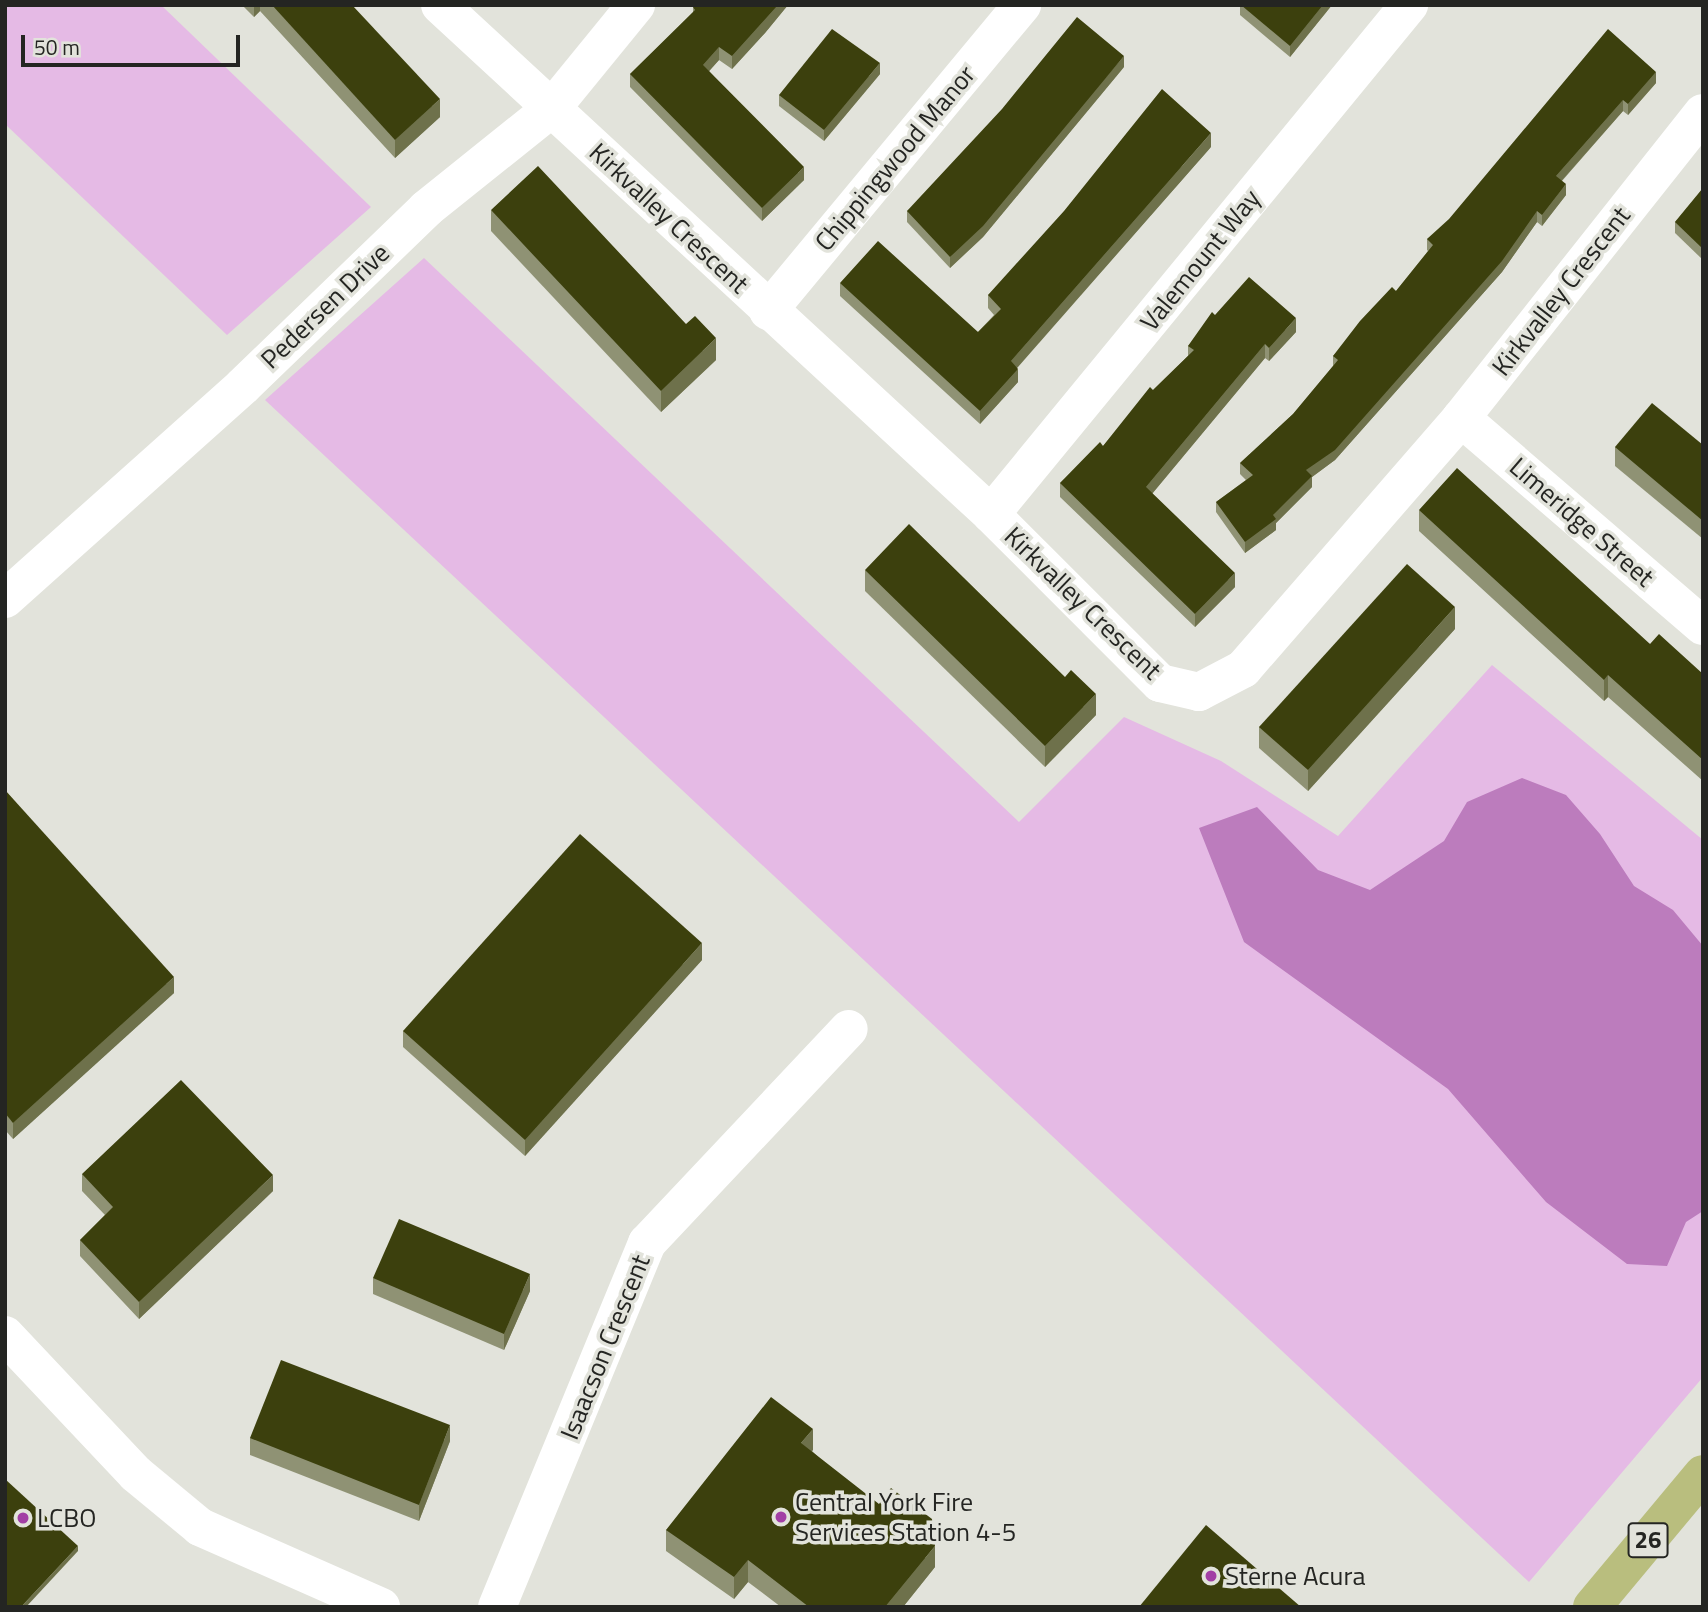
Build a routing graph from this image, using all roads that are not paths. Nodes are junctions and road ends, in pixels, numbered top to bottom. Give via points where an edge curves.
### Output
1 (440, 5) edge
2 (636, 5) edge
3 (1022, 5) edge
4 (1409, 5) edge
5 (552, 108) junction
6 (1703, 113) edge
7 (768, 311) junction
8 (1461, 418) junction
9 (991, 513) junction
10 (5, 599) edge
11 (1703, 625) edge
12 (849, 1029) dead end
13 (5, 1335) edge
14 (1703, 1474) edge
15 (381, 1607) edge
16 (497, 1607) edge
17 (1592, 1607) edge

1 - 5 street, Kirkvalley Crescent
2 - 5 street, Pedersen Drive
3 - 7 street, Chippingwood Manor
4 - 9 street, Valemount Way
5 - 7 street, Kirkvalley Crescent
5 - 10 street, Pedersen Drive via 426,209 243,386
6 - 8 street, Kirkvalley Crescent
7 - 9 street, Kirkvalley Crescent
8 - 9 street, Kirkvalley Crescent via 1243,669 1199,692 1160,682
8 - 11 street, Limeridge Street
12 - 16 street, Isaacson Crescent via 647,1243
13 - 15 street via 136,1474 200,1527
14 - 17 main road, 26

